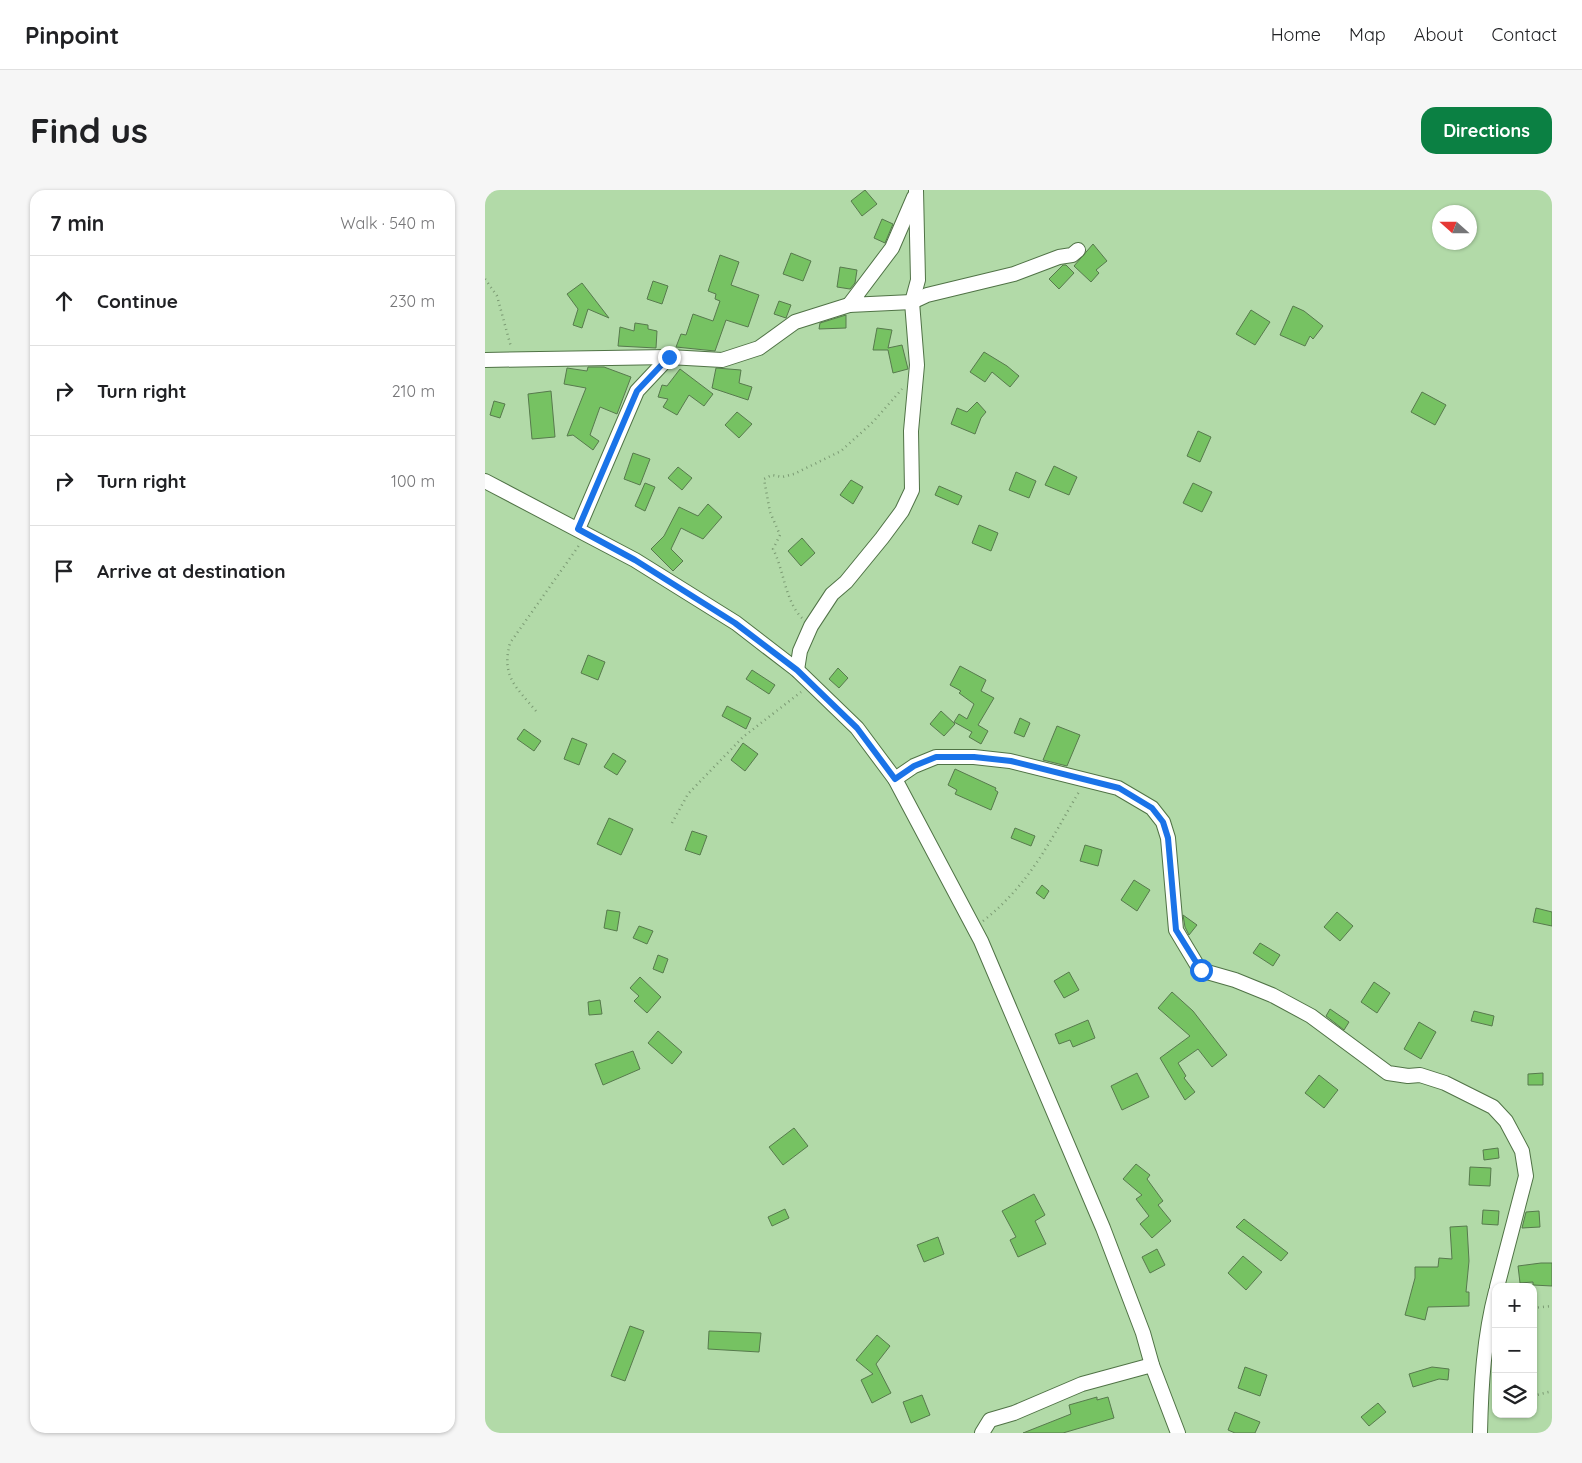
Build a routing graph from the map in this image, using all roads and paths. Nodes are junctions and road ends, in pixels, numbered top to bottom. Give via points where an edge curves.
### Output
1 (915, 193) edge
2 (1078, 250) dead end
3 (485, 279) edge
4 (912, 302) junction
5 (849, 305) junction
6 (669, 357) junction
7 (485, 360) edge
8 (515, 360) junction
9 (916, 381) junction
10 (485, 481) edge
11 (582, 532) junction
12 (811, 626) junction
13 (797, 670) junction
14 (811, 685) junction
15 (536, 711) dead end
16 (1086, 778) junction
17 (895, 779) junction
18 (672, 823) dead end
19 (974, 929) junction
20 (1498, 1283) edge
21 (1492, 1305) edge
22 (1552, 1306) edge
23 (1537, 1308) edge
24 (1152, 1364) junction
25 (1552, 1391) edge
26 (1537, 1395) edge
27 (982, 1433) edge
28 (1178, 1433) edge
29 (1480, 1433) edge

1 - 4 street via 918,280
1 - 5 street via 892,248
2 - 4 street via 1072,255 1014,274 927,295
3 - 8 path via 497,296
4 - 5 street
4 - 9 street
5 - 6 street via 795,322 759,348 722,360
6 - 8 street
6 - 11 street via 637,391
7 - 8 street
9 - 12 street via 910,496 882,538 832,594
9 - 12 path via 897,393 873,422 841,452 795,474 772,475 764,479 770,512 780,535 773,549 795,611
10 - 11 street
11 - 13 street via 635,560 735,623
11 - 15 path via 510,643 505,660 516,687
12 - 13 street via 800,652
13 - 14 street
14 - 17 street via 857,728
14 - 18 path via 743,737 688,794
16 - 17 street via 1011,761 936,757
16 - 19 path via 1030,875 1003,905
16 - 20 street via 1119,788 1152,808 1163,822 1168,838 1176,930 1201,970 1272,995 1311,1016 1388,1073 1420,1074 1445,1084 1493,1107 1506,1121 1522,1151 1526,1176
17 - 19 street
19 - 24 street via 1103,1228
21 - 29 street via 1481,1387
22 - 23 path
24 - 27 street via 1082,1384 990,1420
24 - 28 street
25 - 26 path

